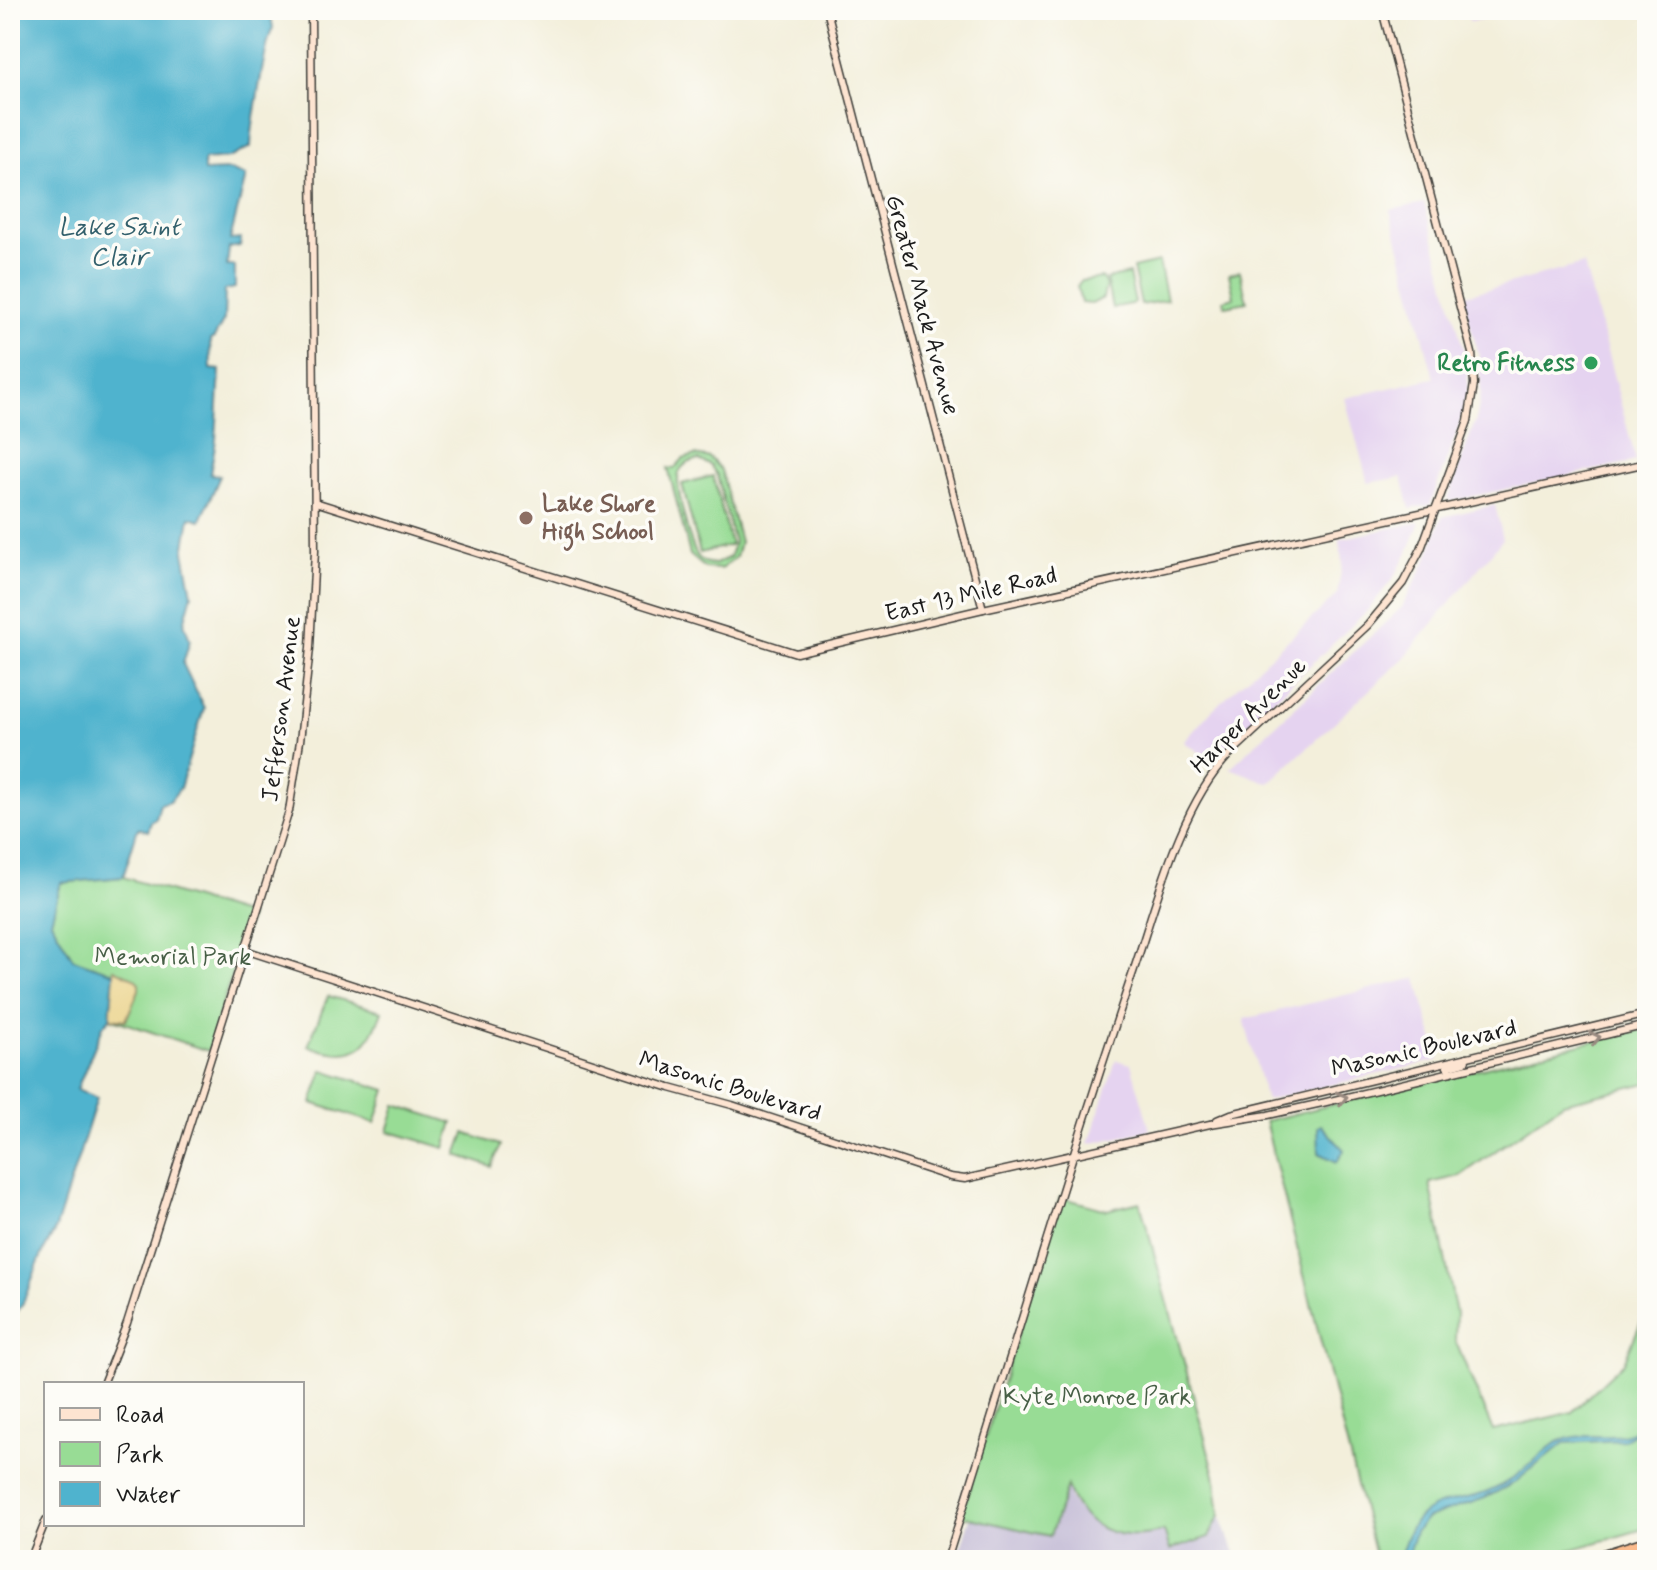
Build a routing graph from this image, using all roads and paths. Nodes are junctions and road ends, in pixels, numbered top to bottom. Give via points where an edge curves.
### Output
1 (311, 10) edge
2 (827, 10) edge
3 (1382, 10) edge
4 (1647, 463) edge
5 (315, 502) junction
6 (1435, 510) junction
7 (983, 609) junction
8 (245, 950) junction
9 (1647, 1014) edge
10 (1647, 1025) edge
11 (1545, 1039) junction
12 (1523, 1055) junction
13 (1467, 1057) junction
14 (1425, 1067) junction
15 (1451, 1072) junction
16 (1385, 1088) junction
17 (1320, 1092) junction
18 (1287, 1100) junction
19 (1312, 1105) junction
20 (1263, 1106) junction
21 (1299, 1108) junction
22 (1268, 1115) junction
23 (1210, 1124) junction
24 (1073, 1154) junction
25 (104, 1382) edge
26 (44, 1525) edge
27 (1647, 1541) edge
28 (1647, 1554) edge
29 (30, 1560) edge
30 (947, 1560) edge
31 (1587, 1560) edge
32 (1630, 1560) edge

1 - 5 main road, Jefferson Avenue
2 - 7 main road, Greater Mack Avenue
3 - 6 main road, Harper Avenue via 1474,369 1468,421
4 - 6 main road, East 13 Mile Road
5 - 7 main road, East 13 Mile Road via 787,652 810,652
5 - 8 main road, Jefferson Avenue via 313,598 295,783
6 - 7 main road, East 13 Mile Road
6 - 24 main road, Harper Avenue via 1414,563 1390,601 1229,755 1197,797
8 - 24 main road, Masonic Boulevard via 950,1177 977,1178
8 - 25 main road, Jefferson Avenue
9 - 11 main road, Masonic Boulevard
12 -> 10 main road, Masonic Boulevard
11 - 12 main road via 1547,1045
11 - 13 main road, Masonic Boulevard
12 - 15 main road, Masonic Boulevard
13 - 14 main road, Masonic Boulevard
13 - 15 main road via 1447,1067
14 - 16 main road via 1389,1079
14 - 17 main road, Masonic Boulevard
15 - 16 main road, Masonic Boulevard
19 -> 16 main road, Masonic Boulevard
17 - 18 main road, Masonic Boulevard
17 - 19 main road
18 - 20 main road, Masonic Boulevard
18 - 21 main road
19 - 21 main road, Masonic Boulevard
20 - 22 main road
20 - 23 main road, Masonic Boulevard
21 - 22 main road, Masonic Boulevard
22 - 23 main road, Masonic Boulevard
23 - 24 main road, Masonic Boulevard
24 - 30 main road, Harper Avenue
26 - 29 main road
27 - 31 highway
28 - 32 highway

